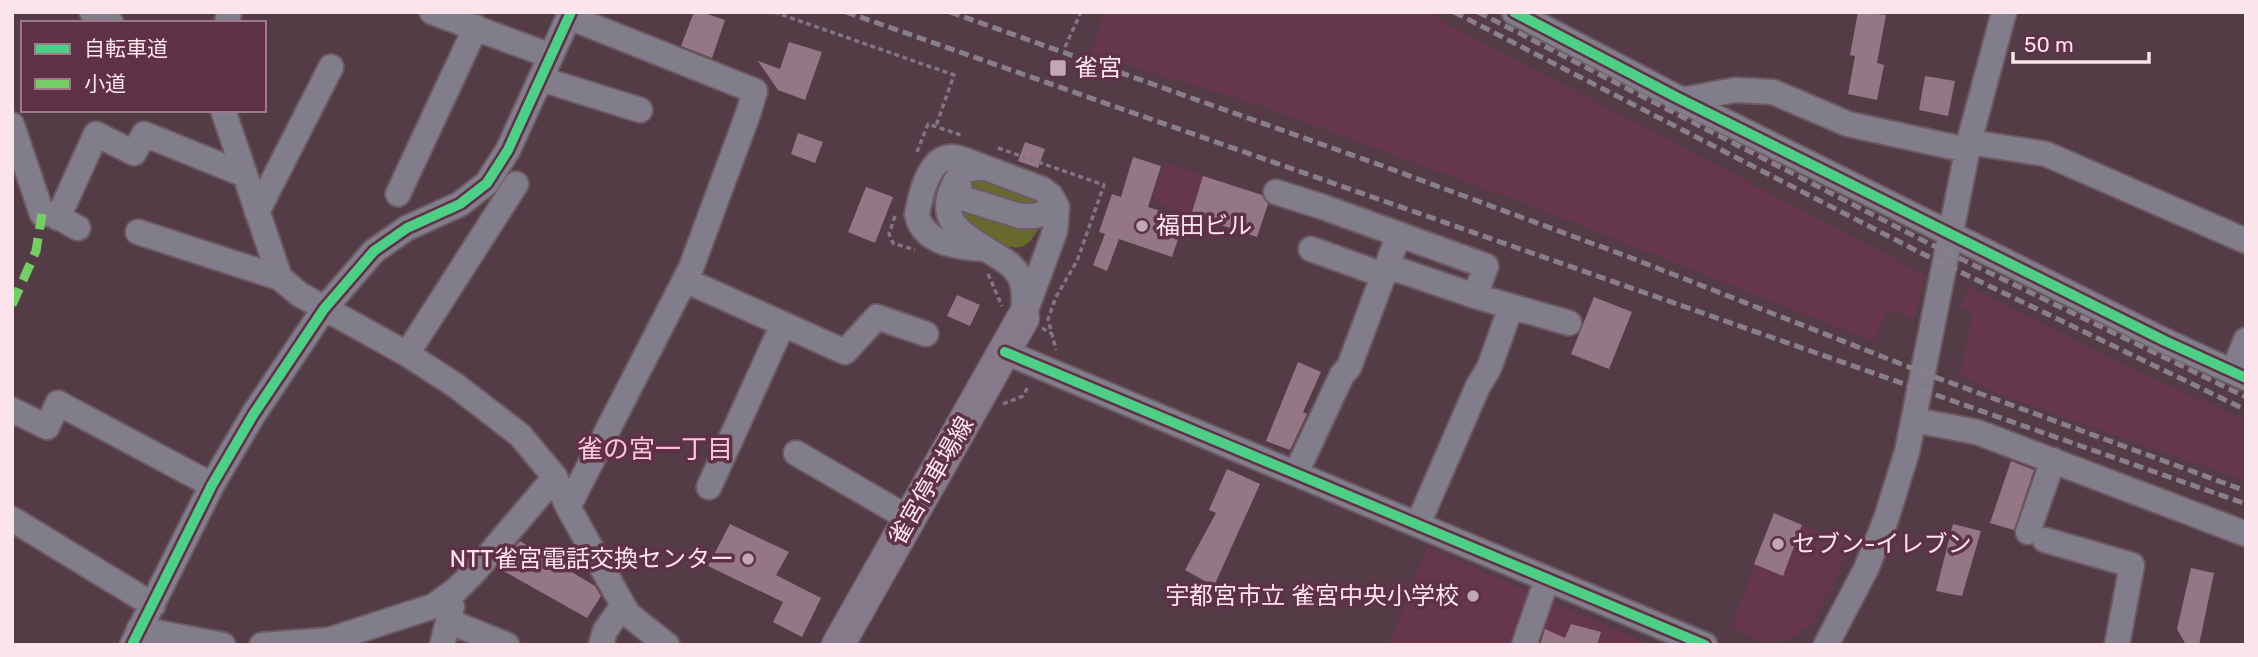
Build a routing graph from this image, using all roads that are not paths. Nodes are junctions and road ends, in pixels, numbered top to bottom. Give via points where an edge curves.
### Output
1 (432, 12) edge
2 (1514, 12) edge
3 (2004, 12) edge
4 (570, 15) edge
5 (475, 27) junction
6 (551, 56) junction
7 (331, 67) dead end
8 (541, 79) junction
9 (1683, 100) junction
10 (639, 110) dead end
11 (221, 113) edge
12 (12, 125) edge
13 (1968, 146) junction
14 (984, 167) junction
15 (243, 174) junction
16 (957, 179) junction
17 (516, 184) dead end
18 (1276, 192) dead end
19 (398, 194) dead end
20 (257, 212) junction
21 (1056, 219) junction
22 (138, 232) dead end
23 (1952, 233) junction
24 (1399, 234) junction
25 (2246, 241) edge
26 (1311, 249) dead end
27 (990, 261) junction
28 (1385, 271) junction
29 (280, 278) junction
30 (685, 281) junction
31 (1475, 296) junction
32 (1511, 307) junction
33 (324, 309) junction
34 (1023, 318) junction
35 (1569, 323) dead end
36 (783, 324) junction
37 (926, 334) dead end
38 (2246, 340) edge
39 (1004, 352) junction
40 (407, 354) junction
41 (2239, 375) edge
42 (12, 410) edge
43 (1914, 420) junction
44 (796, 453) dead end
45 (2053, 460) junction
46 (1296, 473) junction
47 (555, 477) junction
48 (212, 485) junction
49 (709, 487) dead end
50 (568, 507) junction
51 (12, 519) edge
52 (910, 519) junction
53 (1418, 524) junction
54 (2246, 534) edge
55 (1547, 579) junction
56 (457, 589) junction
57 (153, 605) junction
58 (623, 605) junction
59 (445, 633) edge
60 (135, 637) edge
61 (2123, 644) edge
62 (223, 645) edge
63 (262, 645) edge
64 (508, 645) edge
65 (601, 645) edge
66 (667, 645) edge
67 (838, 645) edge
68 (1524, 645) edge
69 (1705, 645) edge
70 (1826, 645) edge

1 - 5 street
2 - 9 street
3 - 13 street
4 - 6 street
4 - 30 street via 755,91
5 - 6 street
5 - 19 street
6 - 8 street
7 - 20 street
8 - 10 street
8 - 33 street via 487,183 460,204 407,228 374,251
9 - 13 street via 1735,90 1773,92 1848,124
9 - 23 street
11 - 15 street
12 - 15 street via 43,214 68,223 96,134 134,153 144,134
13 - 23 street
13 - 25 street via 2046,154
14 - 16 street via 962,171
14 - 21 street via 1042,189 1051,196
14 - 27 street via 952,156 942,160 928,178 917,215 923,229 940,241
15 - 20 street
16 - 21 street via 962,198 1020,216
16 - 27 street via 948,194 950,219
17 - 40 street
18 - 24 street
20 - 29 street
21 - 27 street via 1026,257
21 - 34 street
22 - 29 street
23 - 41 street
23 - 43 street
24 - 28 street
24 - 31 street via 1486,266
26 - 28 street
27 - 34 street via 1018,275 1024,292
28 - 31 street
28 - 46 street via 1349,367
29 - 33 street
30 - 36 street
30 - 50 street
31 - 32 street
32 - 35 street
32 - 53 street via 1489,368
33 - 40 street
33 - 48 street
34 - 39 main road, 雀宮停車場線
36 - 37 street via 845,352 877,317
36 - 49 street
38 - 41 street
39 - 46 street
39 - 52 main road, 雀宮停車場線
40 - 47 street via 455,384 520,435
42 - 48 street via 47,426 58,403
43 - 45 street via 1977,432
43 - 70 street via 1886,519
44 - 52 street
45 - 54 street
45 - 61 street via 2036,536 2132,565
46 - 53 street
47 - 50 street
47 - 56 street
48 - 57 street
50 - 58 street
51 - 57 street
52 - 67 main road, 雀宮停車場線
53 - 55 street
55 - 68 street
55 - 69 street
56 - 59 street
56 - 63 street via 434,606 329,640
57 - 60 street
58 - 65 street
58 - 66 street
59 - 64 street
60 - 62 street

